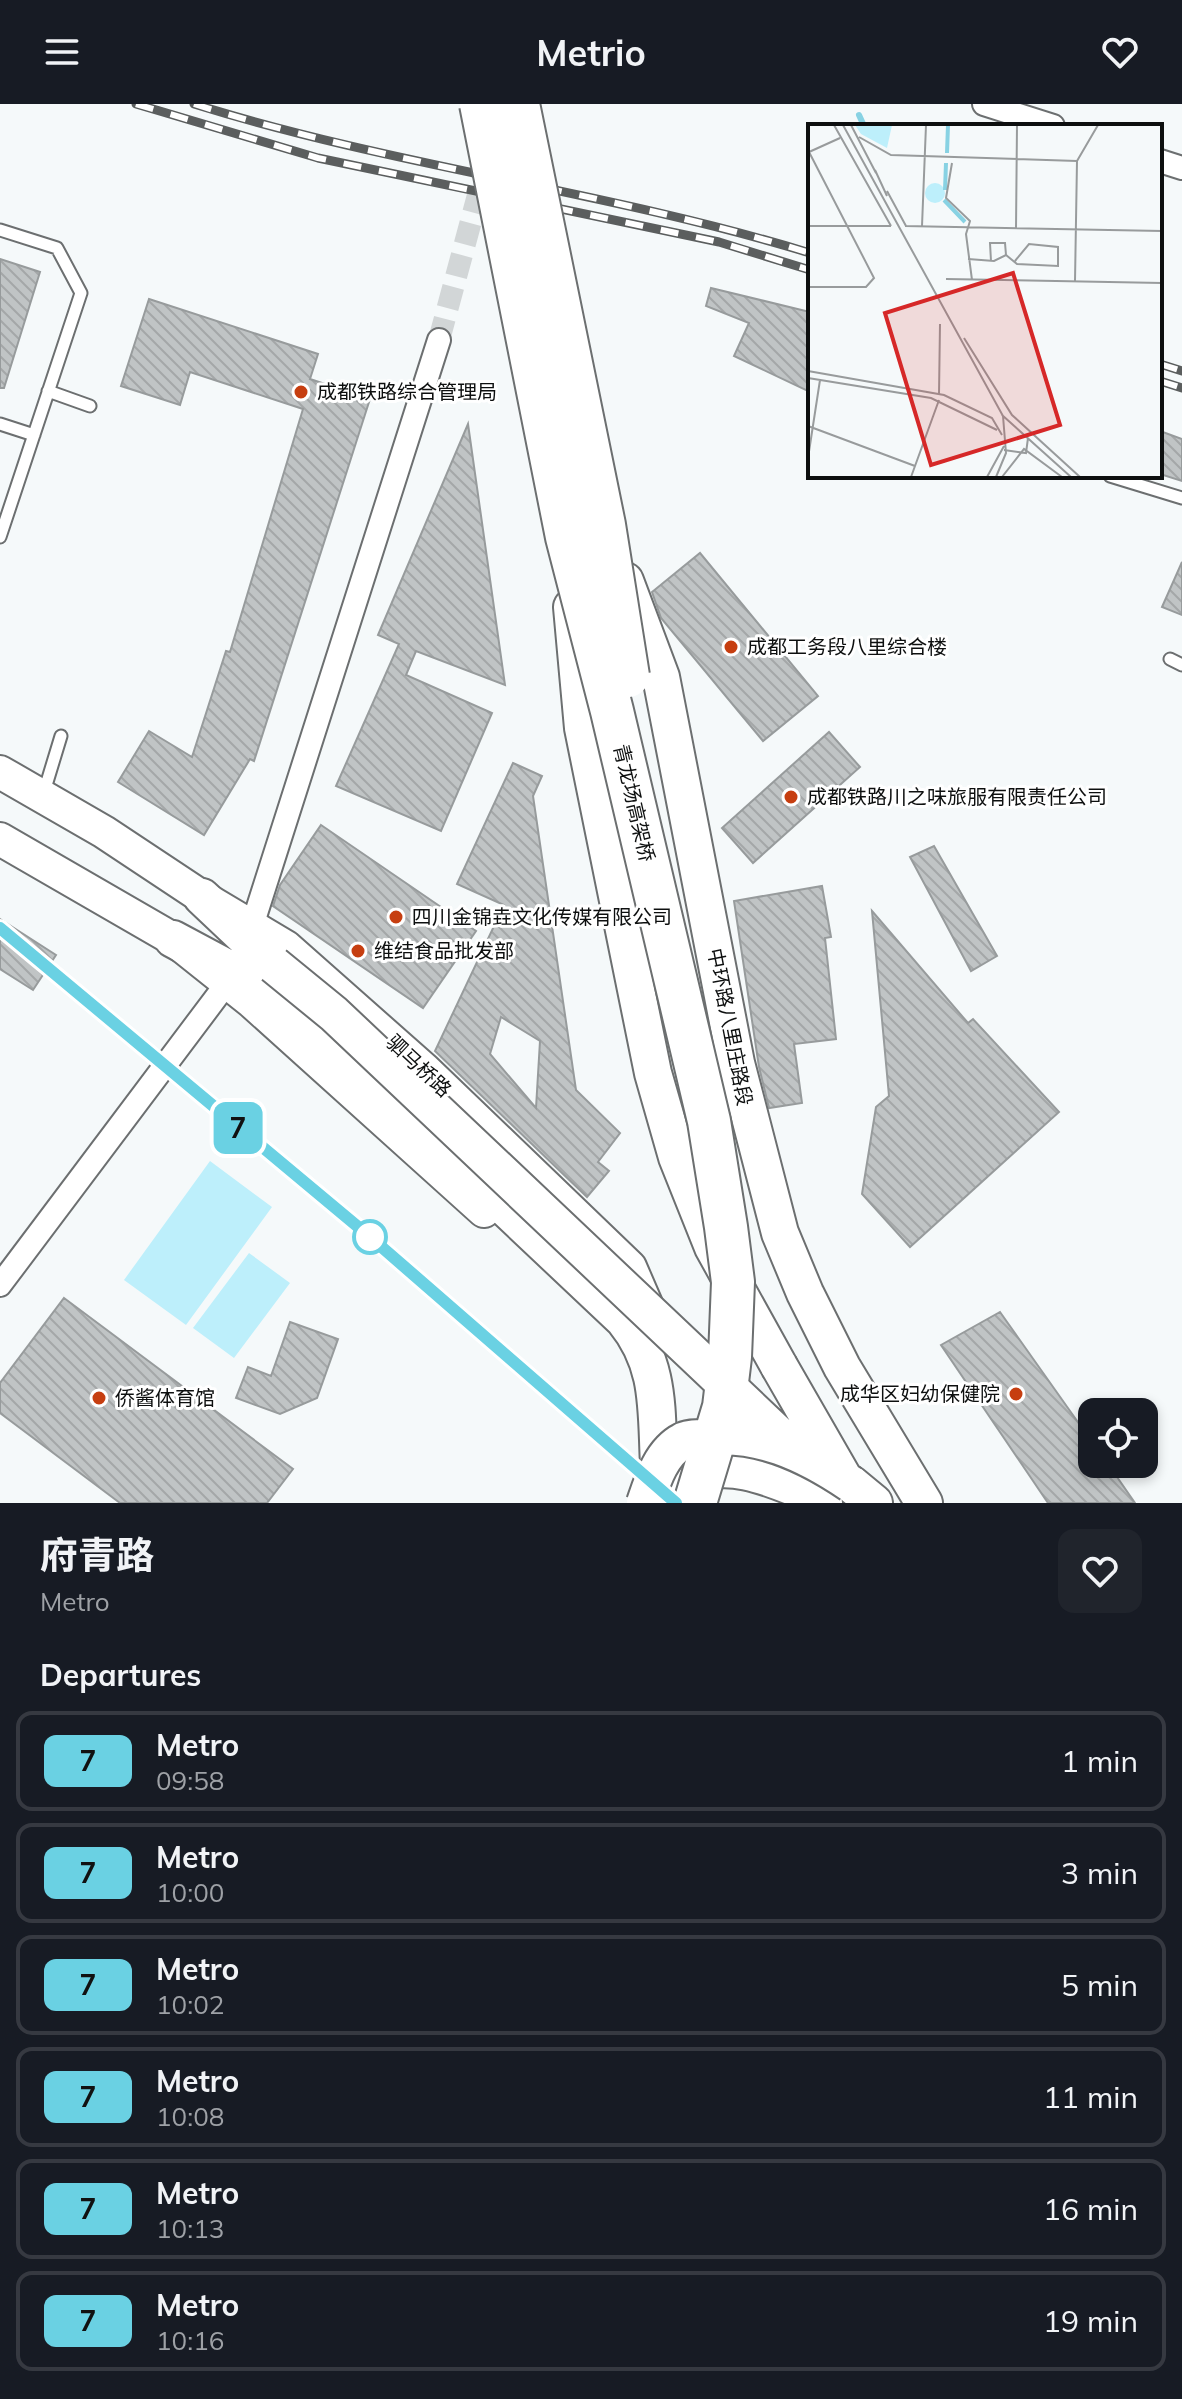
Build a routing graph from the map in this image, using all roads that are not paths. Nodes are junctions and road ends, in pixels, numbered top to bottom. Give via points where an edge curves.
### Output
1 (984, 104) edge
2 (499, 107) edge
3 (1047, 124) edge
4 (1162, 162) edge
5 (1182, 168) edge
6 (0, 230) edge
7 (439, 340) tunnel mouth
8 (48, 391) junction
9 (90, 406) dead end
10 (0, 424) edge
11 (34, 435) junction
12 (1117, 478) edge
13 (1182, 498) edge
14 (585, 531) junction
15 (0, 537) edge
16 (1170, 659) dead end
17 (1182, 665) edge
18 (61, 736) dead end
19 (0, 772) edge
20 (43, 797) junction
21 (0, 839) edge
22 (202, 897) junction
23 (252, 926) junction
24 (173, 939) joint
25 (253, 977) junction
26 (0, 1285) edge
27 (799, 1454) junction
28 (675, 1491) edge
29 (855, 1499) edge
30 (645, 1503) edge
31 (719, 1503) edge
32 (924, 1503) edge

1 - 3 street
2 - 14 highway, 青龙场高架桥, bridge
4 - 5 street
6 - 8 lane via 57,248 81,293
7 - 23 street
8 - 9 lane
8 - 11 lane
10 - 11 lane
11 - 15 lane
12 - 13 lane
14 - 28 highway, 青龙场高架桥, bridge via 612,711 709,1121 733,1282 724,1407
14 - 29 main road, bridge via 583,728 653,1073 677,1157 713,1247
14 - 31 highway, 青龙场高架桥, bridge via 630,692 756,1262 753,1374 740,1449
14 - 32 main road, 中环路八里庄路段, bridge via 661,677 736,1063 780,1233 842,1367
16 - 17 lane
18 - 20 lane
19 - 20 main road, 驷马桥路
20 - 22 main road, 驷马桥路
21 - 24 main road
22 - 23 main road, 驷马桥路
22 - 25 main road
23 - 28 main road, 驷马桥路 via 286,947 425,1070 630,1267 658,1332
24 - 25 main road
25 - 26 street
25 - 27 main road, bridge via 334,1014
25 - 28 main road via 318,1031 634,1332 653,1370
27 - 28 main road, bridge via 726,1434 683,1440
27 - 29 main road, bridge
28 - 29 main road via 697,1474 737,1470
28 - 30 main road, bridge

